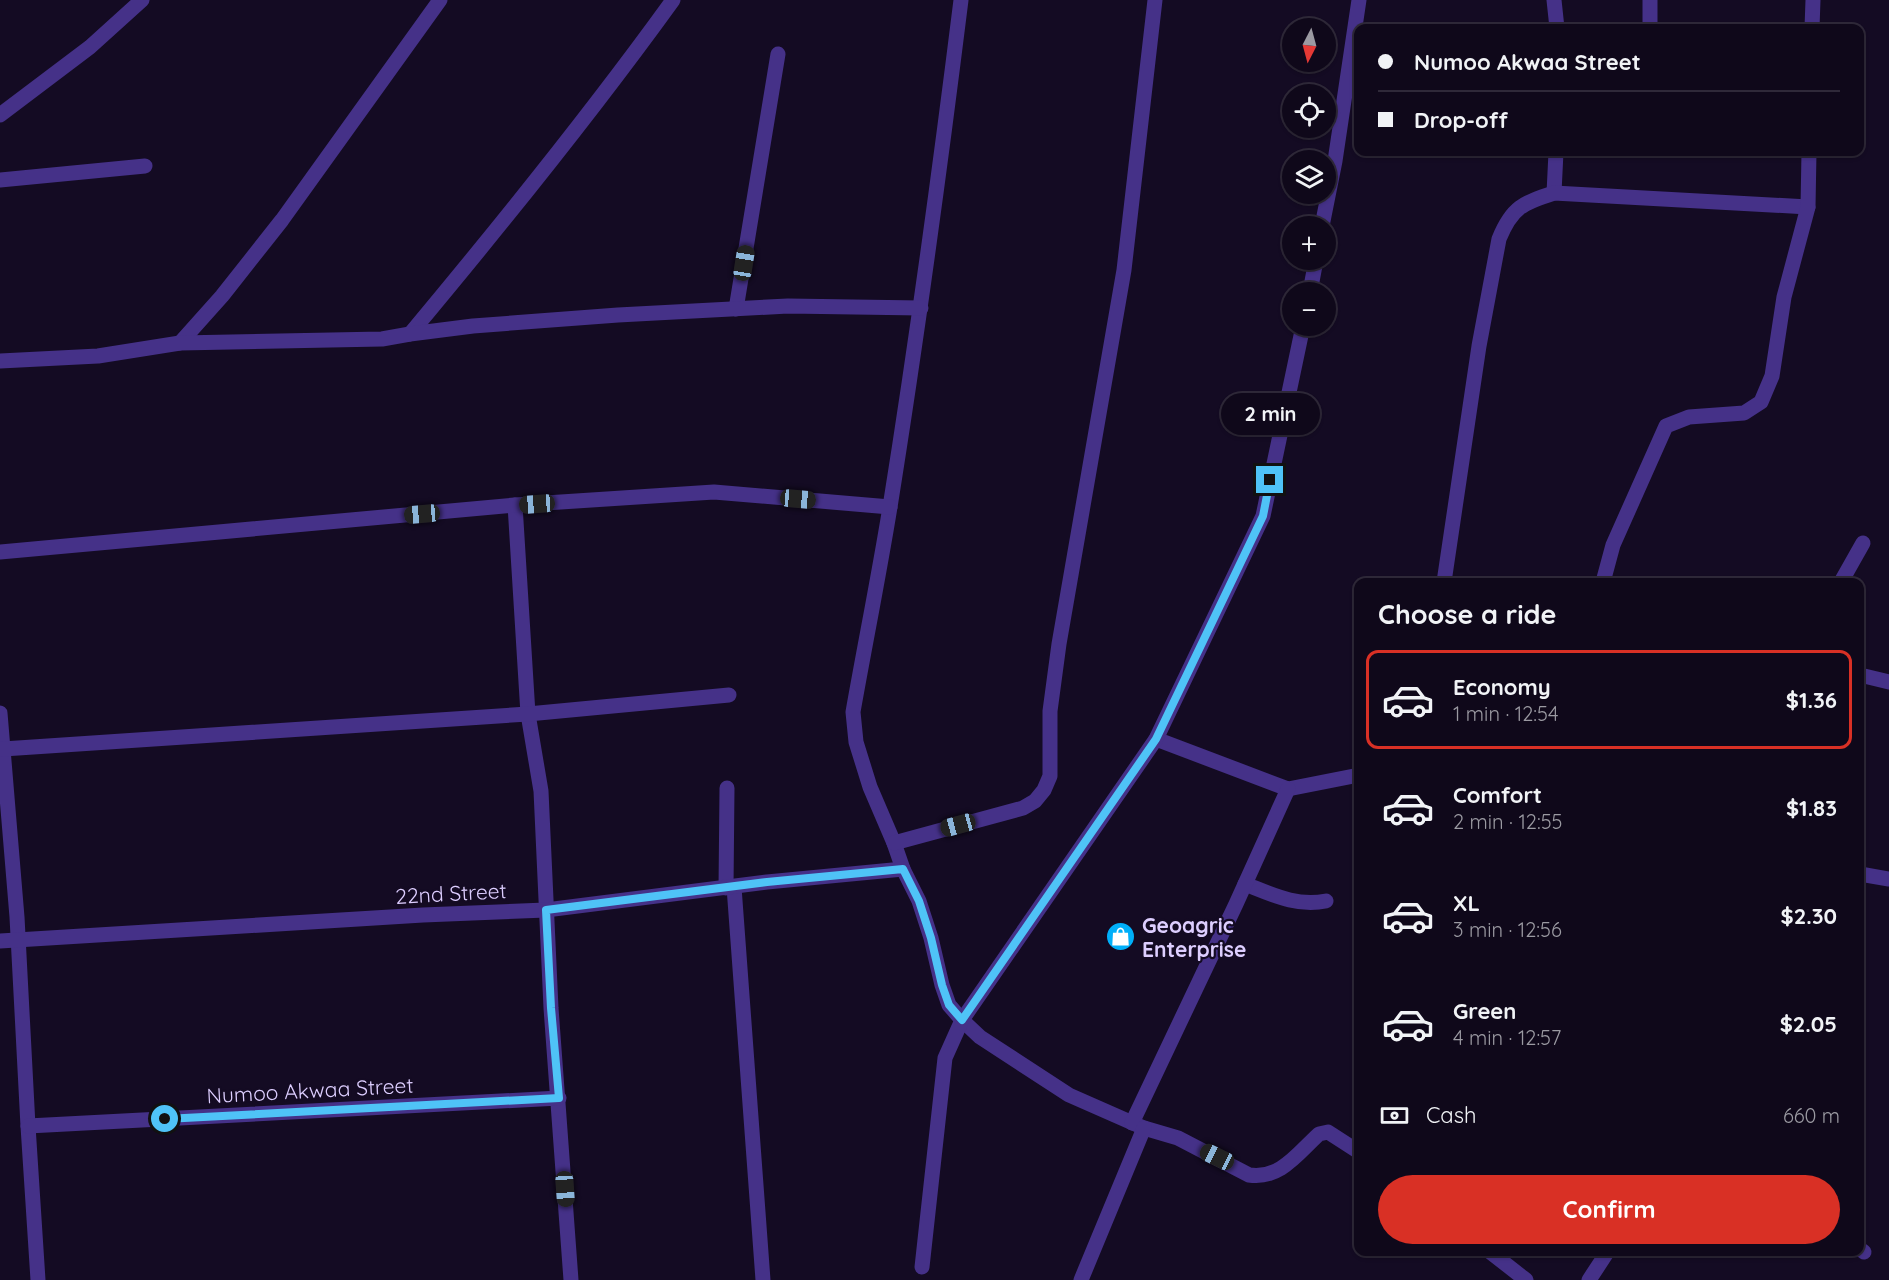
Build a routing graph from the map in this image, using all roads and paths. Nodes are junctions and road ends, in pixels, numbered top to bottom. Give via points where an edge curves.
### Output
1 (142, 0) edge
2 (440, 0) edge
3 (673, 0) edge
4 (961, 0) edge
5 (1155, 0) edge
6 (1359, 0) edge
7 (1554, 0) edge
8 (1650, 0) edge
9 (1813, 0) edge
10 (1355, 24) edge
11 (1557, 24) edge
12 (1650, 24) edge
13 (1812, 24) edge
14 (1354, 34) edge
15 (778, 54) dead end
16 (0, 115) edge
17 (1556, 156) edge
18 (1809, 156) edge
19 (145, 166) dead end
20 (0, 180) edge
21 (1554, 192) junction
22 (1808, 207) junction
23 (1325, 216) edge
24 (921, 308) junction
25 (736, 309) junction
26 (410, 333) junction
27 (1301, 336) edge
28 (180, 343) junction
29 (0, 361) edge
30 (515, 505) junction
31 (890, 507) junction
32 (1863, 543) dead end
33 (0, 552) edge
34 (1445, 578) edge
35 (1604, 578) edge
36 (1843, 578) edge
37 (1864, 676) edge
38 (1889, 682) edge
39 (729, 695) dead end
40 (0, 713) edge
41 (528, 714) junction
42 (1156, 739) junction
43 (3, 749) junction
44 (1354, 776) edge
45 (727, 788) dead end
46 (1288, 789) junction
47 (894, 843) junction
48 (903, 869) junction
49 (1864, 875) edge
50 (1889, 879) edge
51 (1245, 884) junction
52 (730, 887) junction
53 (1326, 901) dead end
54 (546, 910) junction
55 (0, 941) edge
56 (18, 941) junction
57 (962, 1020) junction
58 (559, 1098) junction
59 (1138, 1125) junction
60 (28, 1126) junction
61 (1354, 1149) edge
62 (1495, 1256) edge
63 (1605, 1256) edge
64 (922, 1267) dead end
65 (38, 1280) edge
66 (570, 1280) edge
67 (763, 1280) edge
68 (1081, 1280) edge
69 (1526, 1280) edge
70 (1589, 1280) edge

1 - 16 street via 90,47
2 - 28 street via 282,220
3 - 26 street via 504,223
4 - 24 street
5 - 47 street via 1124,270 1050,711 1050,776 1035,801 1023,808
6 - 10 street
7 - 11 street
8 - 12 street
9 - 13 street
14 - 23 street
15 - 25 street
17 - 21 street
18 - 22 street
19 - 20 street
21 - 22 street
21 - 34 street via 1515,210 1498,239
22 - 35 street via 1784,297 1772,376 1761,402 1744,413 1689,417 1666,426 1613,545
24 - 25 street
24 - 31 street
25 - 26 street via 607,315
26 - 28 street via 357,341
27 - 42 street via 1263,516
28 - 29 street via 98,356
30 - 31 street via 714,492
30 - 33 street
30 - 41 street
31 - 47 street via 853,725 870,787
32 - 36 street
37 - 38 street
39 - 41 street
40 - 43 street
41 - 43 street
41 - 54 street via 541,791
42 - 46 street
42 - 57 street
43 - 56 street
44 - 46 street
45 - 52 street
46 - 51 street
47 - 48 street
48 - 52 street, 22nd Street
48 - 57 street via 919,901 949,1005
49 - 50 street
51 - 53 street via 1300,903
51 - 59 street
52 - 54 street, 22nd Street
52 - 67 street
54 - 56 street, 22nd Street
54 - 58 street
55 - 56 street, 22nd Street
56 - 60 street
57 - 59 street via 980,1037 1069,1095
57 - 64 street via 945,1058
58 - 60 street, Numoo Akwaa Street
58 - 66 street
59 - 61 street via 1178,1138 1249,1175 1261,1177 1278,1172 1319,1134 1328,1132
59 - 68 street
60 - 65 street
62 - 69 street
63 - 70 street

